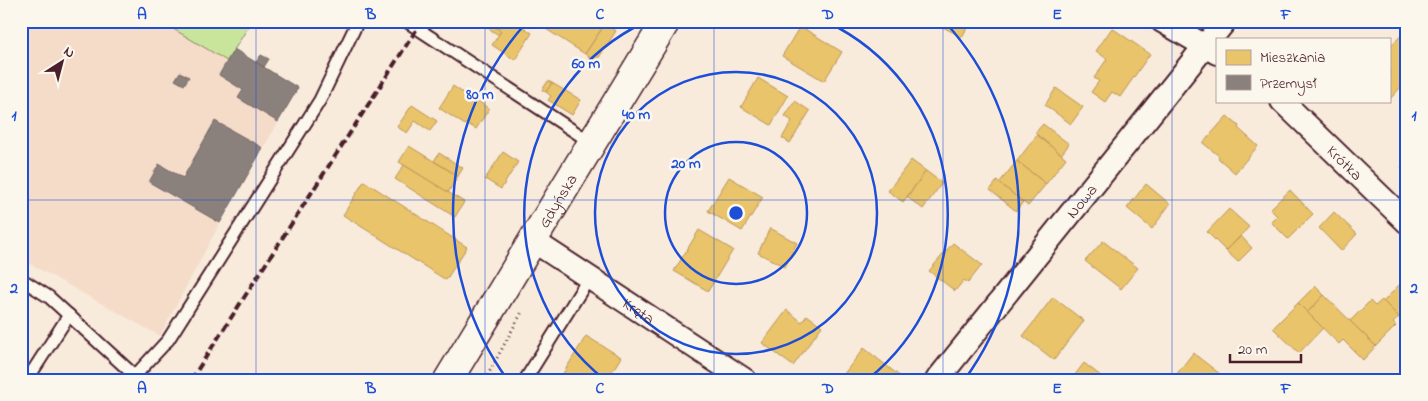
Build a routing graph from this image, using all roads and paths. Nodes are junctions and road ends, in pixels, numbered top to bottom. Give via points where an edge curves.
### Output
1 (358, 21) edge
2 (406, 21) edge
3 (666, 21) edge
4 (1162, 21) edge
5 (1225, 21) edge
6 (1217, 38) edge
7 (1211, 50) edge
8 (1283, 102) edge
9 (592, 143) junction
10 (1407, 222) edge
11 (532, 240) junction
12 (589, 278) junction
13 (21, 279) edge
14 (68, 315) junction
15 (132, 378) edge
16 (27, 380) edge
17 (448, 380) edge
18 (525, 380) edge
19 (745, 380) edge
20 (937, 380) edge

1 - 15 lane via 320,100 168,340
2 - 9 lane
3 - 9 main road, Gdyńska
4 - 7 street
5 - 6 street, Nowa
7 - 20 street, Nowa
8 - 10 street, Krótka
9 - 11 main road, Gdyńska
11 - 12 street, Kręta
11 - 17 main road, Gdyńska
12 - 18 lane
12 - 19 street, Kręta
13 - 14 lane via 49,297
14 - 15 lane
14 - 16 lane

